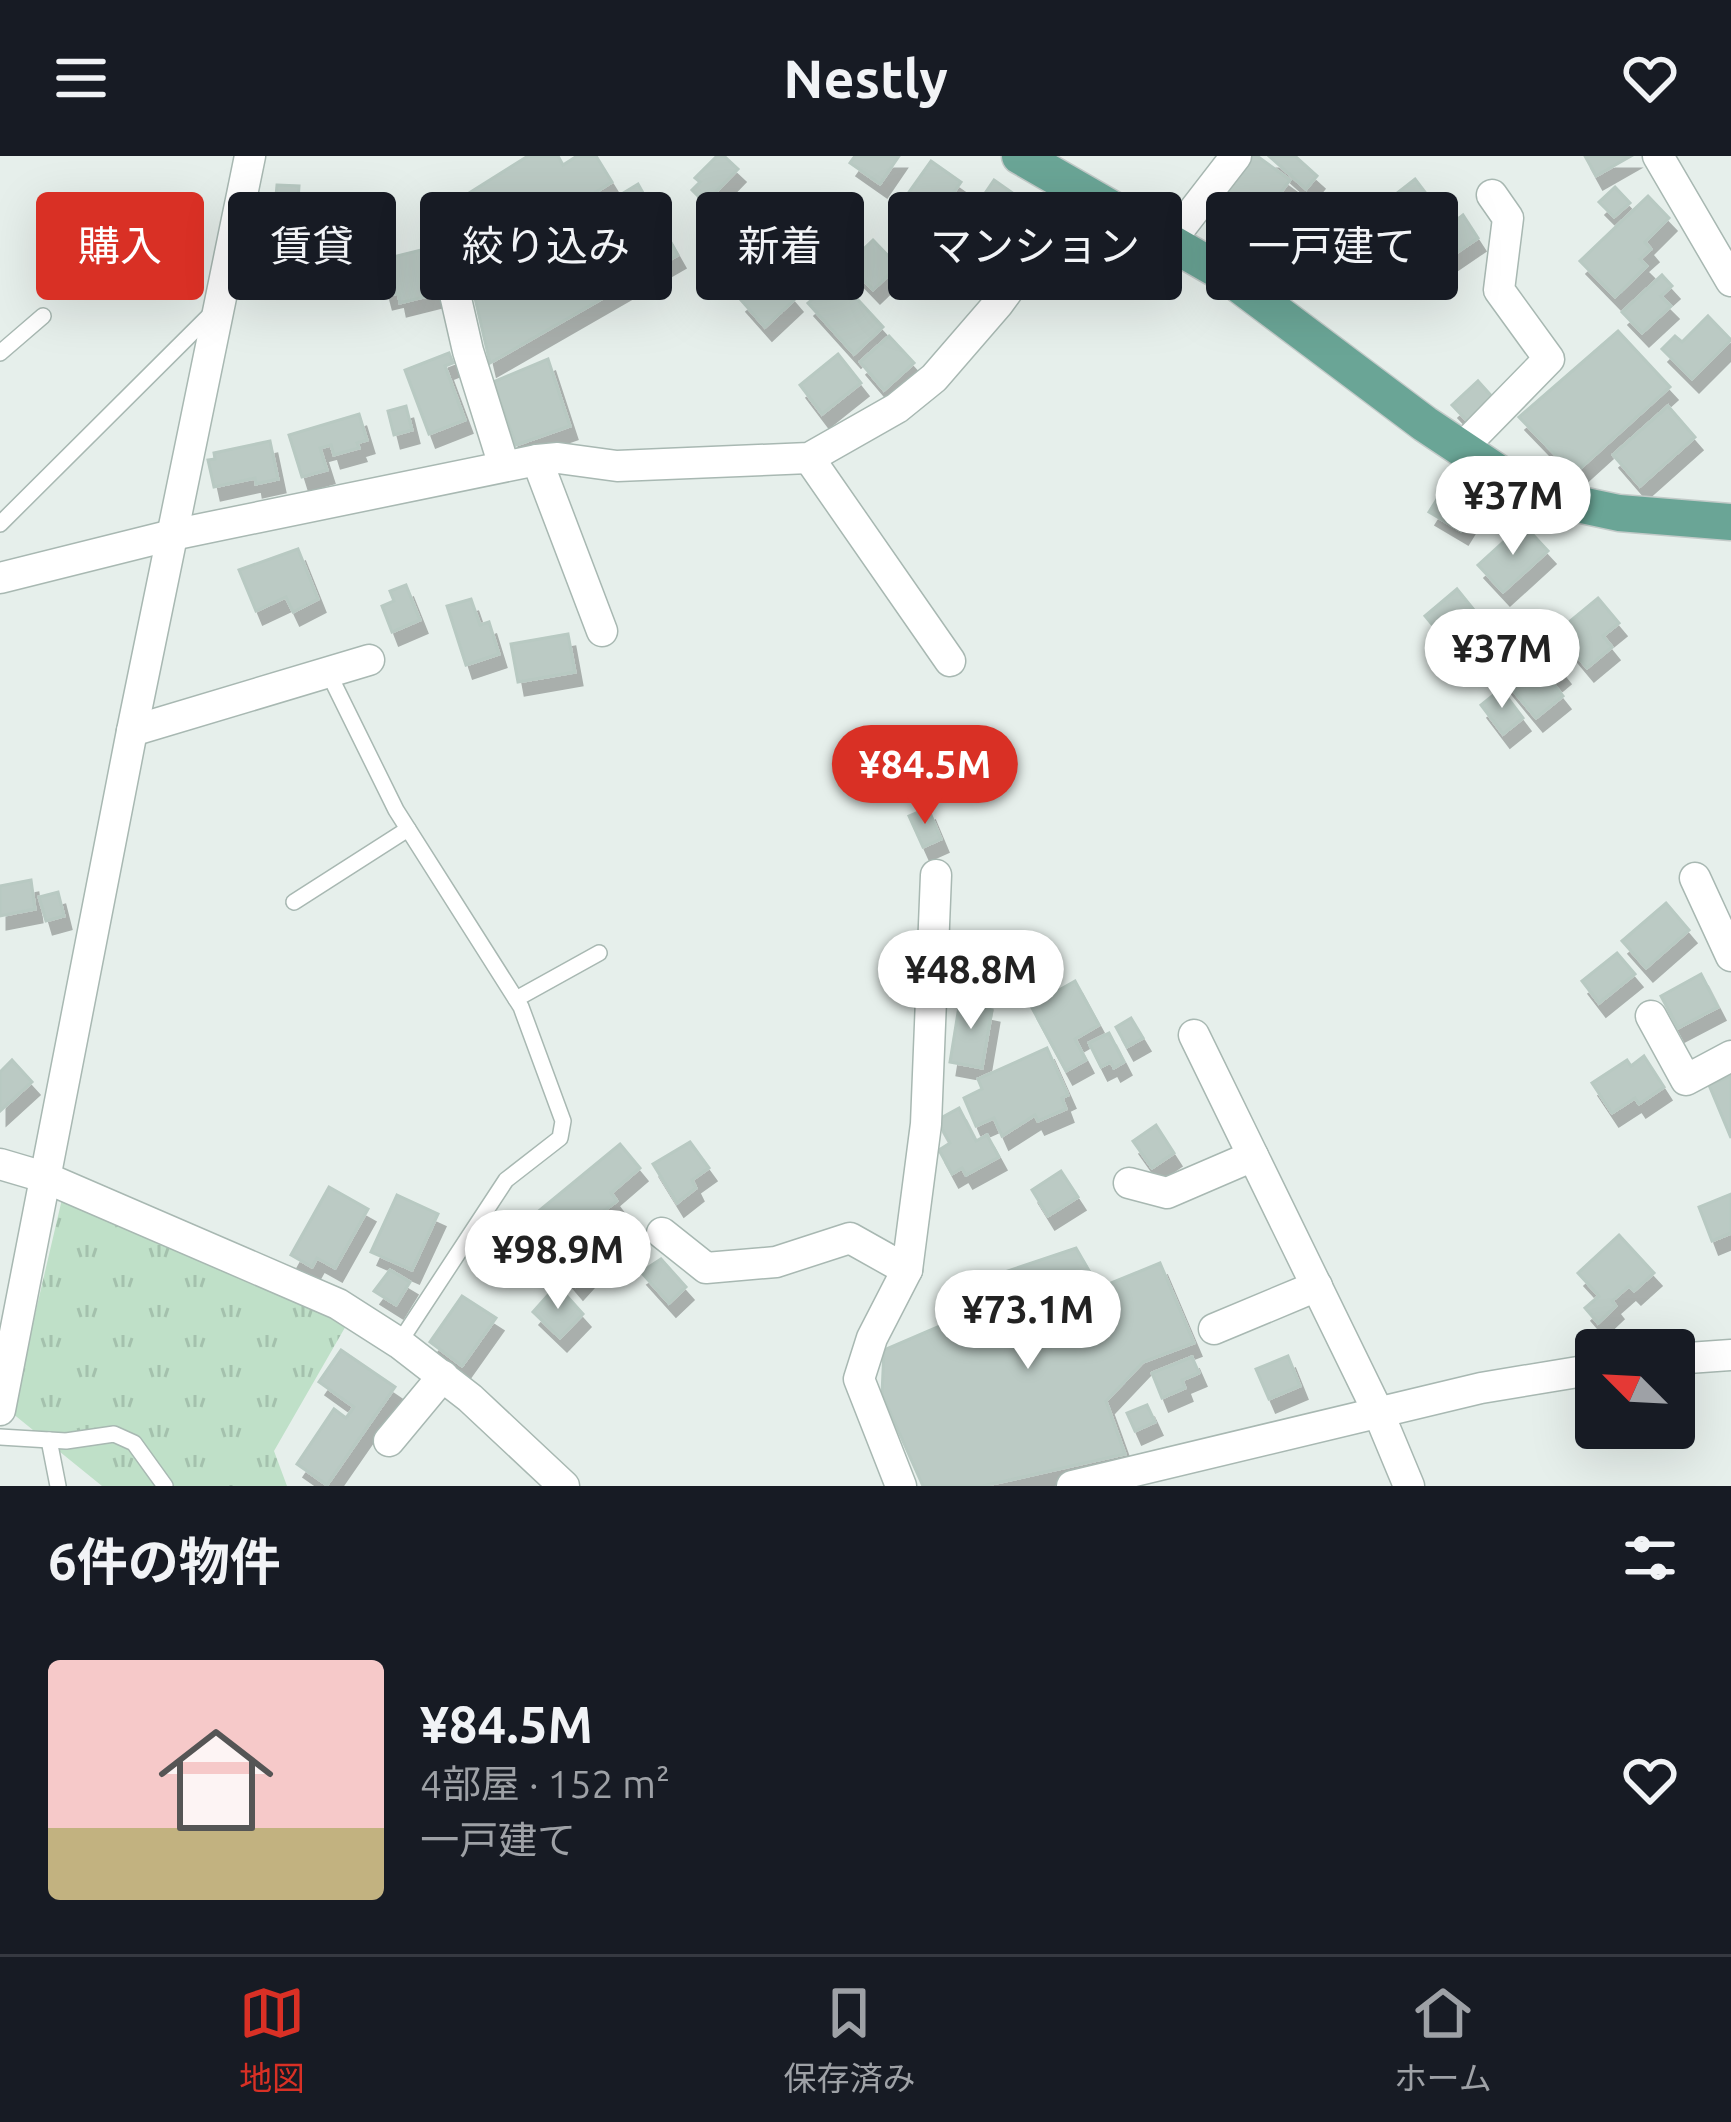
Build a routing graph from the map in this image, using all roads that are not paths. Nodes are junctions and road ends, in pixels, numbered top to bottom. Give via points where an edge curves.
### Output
1 (250, 156) edge
2 (1020, 156) edge
3 (1236, 156) edge
4 (1658, 156) edge
5 (1082, 189) junction
6 (1087, 192) edge
7 (1492, 195) dead end
8 (1182, 226) edge
9 (1182, 247) edge
10 (1731, 281) edge
11 (456, 300) edge
12 (220, 304) junction
13 (43, 316) dead end
14 (0, 353) edge
15 (1462, 448) junction
16 (809, 458) junction
17 (536, 460) junction
18 (504, 466) junction
19 (1731, 522) edge
20 (0, 524) edge
21 (172, 535) junction
22 (0, 578) edge
23 (602, 631) dead end
24 (369, 660) dead end
25 (950, 661) dead end
26 (328, 672) junction
27 (132, 731) junction
28 (408, 829) junction
29 (936, 875) dead end
30 (1695, 878) dead end
31 (294, 902) dead end
32 (599, 953) dead end
33 (1731, 956) edge
34 (516, 999) junction
35 (1651, 1016) dead end
36 (1194, 1035) dead end
37 (1731, 1056) edge
38 (1253, 1156) junction
39 (0, 1163) edge
40 (44, 1177) junction
41 (1129, 1183) dead end
42 (662, 1233) dead end
43 (907, 1270) junction
44 (1317, 1286) junction
45 (8, 1324) edge
46 (1214, 1329) dead end
47 (399, 1343) junction
48 (1731, 1355) edge
49 (1695, 1358) edge
50 (1575, 1372) edge
51 (443, 1376) junction
52 (0, 1410) edge
53 (1379, 1414) junction
54 (0, 1437) edge
55 (50, 1440) junction
56 (389, 1442) dead end
57 (58, 1486) edge
58 (165, 1486) edge
59 (564, 1486) edge
60 (901, 1486) edge
61 (1072, 1486) edge
62 (1408, 1486) edge

1 - 12 street
2 - 5 main road
3 - 8 street
4 - 10 street
5 - 6 main road
5 - 16 street via 934,378
7 - 15 street via 1508,218 1499,290 1549,359
9 - 15 main road
11 - 18 street
12 - 20 lane
12 - 21 street
13 - 14 lane
15 - 19 main road via 1558,500
16 - 17 street via 617,466
16 - 25 street
17 - 18 street
17 - 23 street
18 - 21 street
21 - 22 street
21 - 27 street
24 - 26 street
26 - 27 street
26 - 28 lane
27 - 40 street
28 - 31 lane
28 - 34 lane
29 - 43 street via 926,1124
30 - 33 street
32 - 34 lane
34 - 47 lane via 563,1120 560,1138 506,1180
35 - 37 street via 1686,1080
36 - 38 street
38 - 41 street via 1167,1193
38 - 44 street
39 - 40 street
40 - 45 street
40 - 47 street via 338,1304
42 - 43 street via 706,1268 776,1262 850,1238
43 - 60 street via 859,1379
44 - 46 street
44 - 53 street
45 - 52 street
47 - 51 street
48 - 49 street
50 - 53 street
51 - 56 street
51 - 59 street
53 - 61 street
53 - 62 street
54 - 55 lane
55 - 57 lane
55 - 58 lane via 114,1434 134,1443

